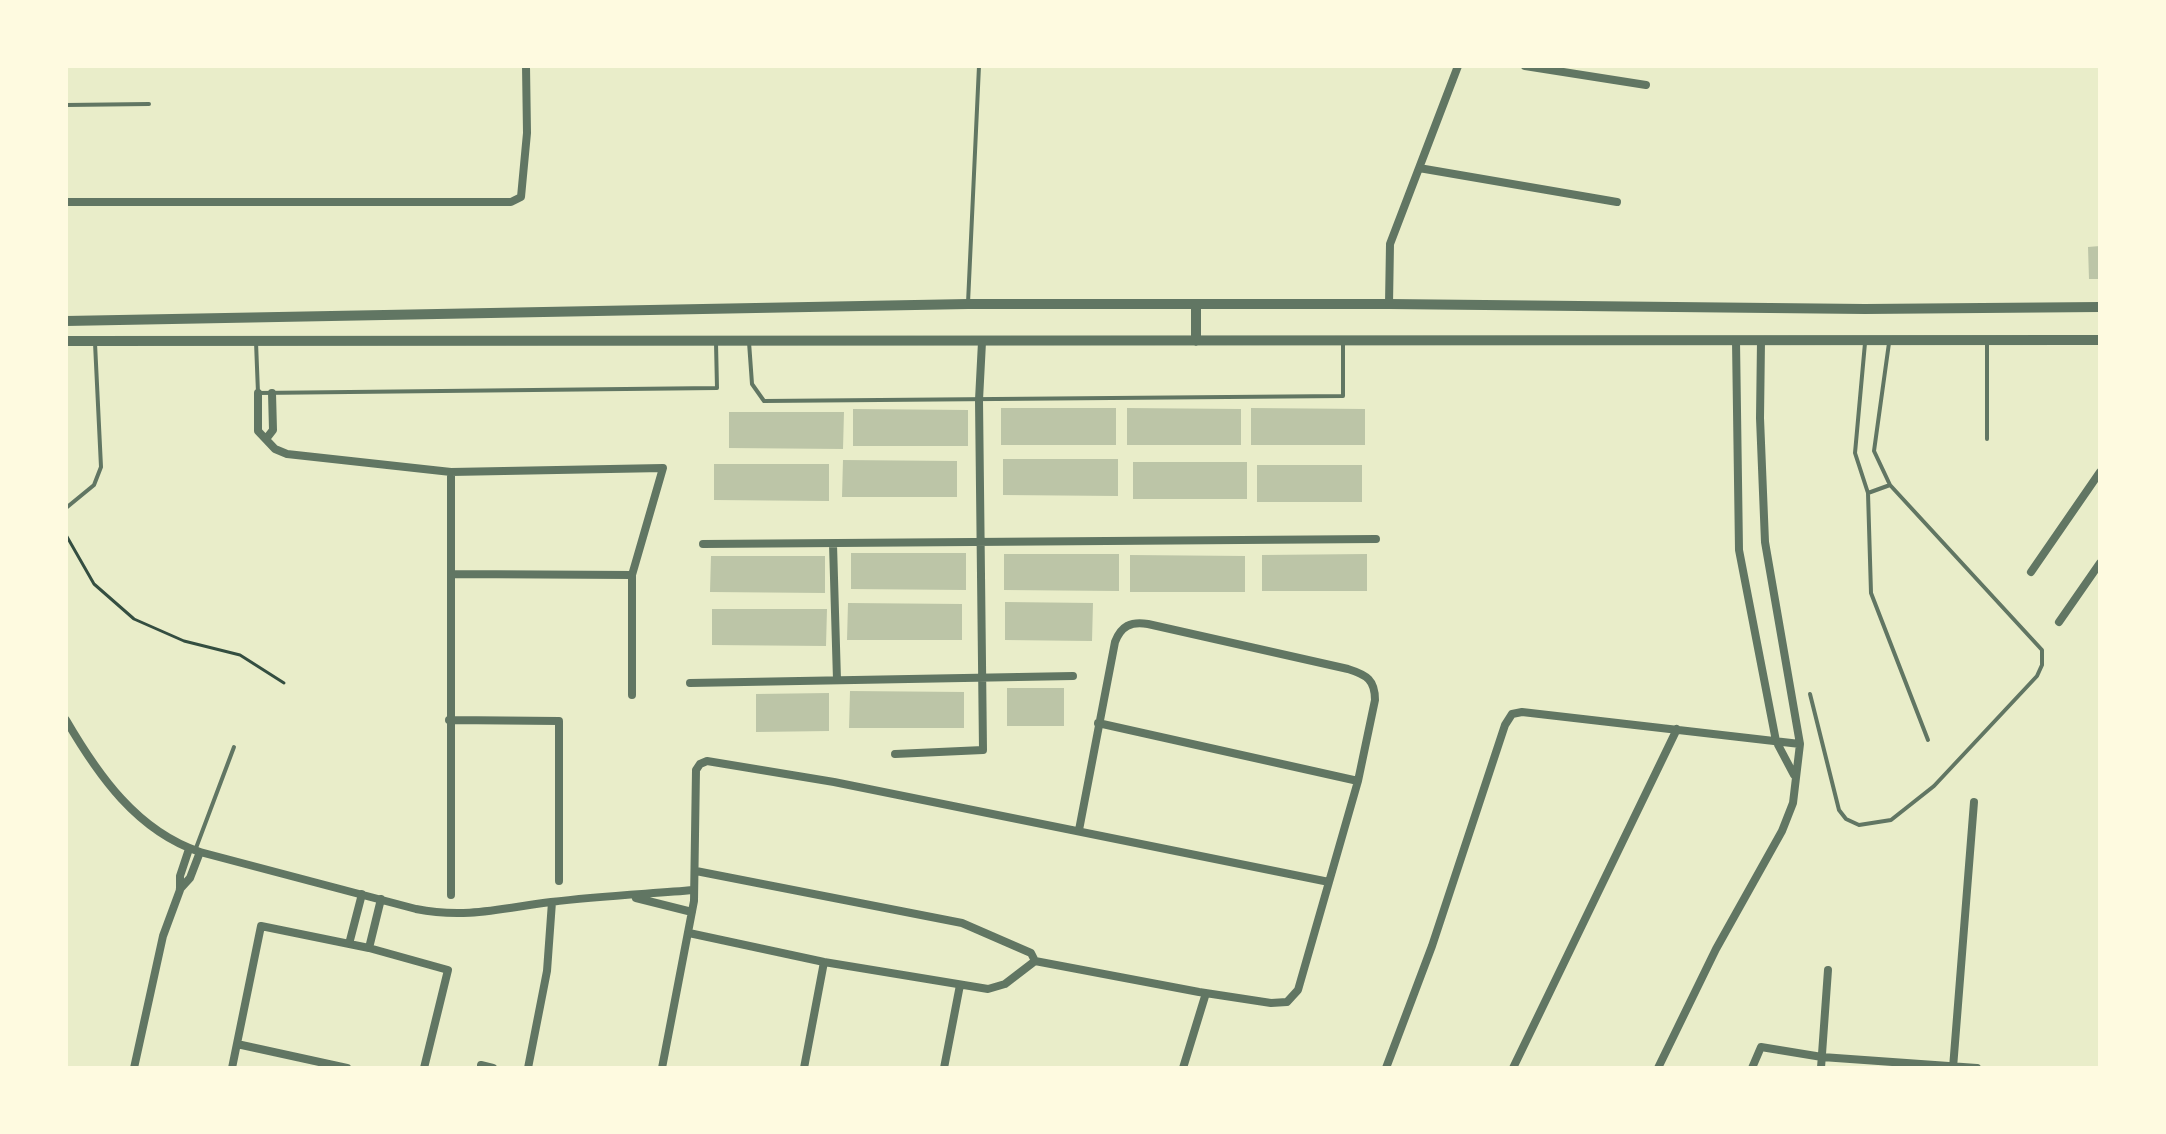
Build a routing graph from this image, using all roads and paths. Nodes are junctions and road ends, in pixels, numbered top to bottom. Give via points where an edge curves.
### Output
1 (526, 66) edge
2 (979, 66) edge
3 (1458, 66) edge
4 (1525, 66) edge
5 (1646, 85) dead end
6 (149, 104) dead end
7 (66, 105) edge
8 (1419, 168) junction
9 (66, 202) edge
10 (1617, 202) dead end
11 (968, 304) junction
12 (1196, 304) junction
13 (1389, 304) junction
14 (2100, 307) edge
15 (66, 321) edge
16 (256, 340) junction
17 (749, 340) junction
18 (1343, 340) junction
19 (2100, 340) edge
20 (66, 341) edge
21 (95, 341) junction
22 (716, 341) junction
23 (1196, 341) junction
24 (1736, 341) junction
25 (1761, 341) junction
26 (1865, 341) junction
27 (1890, 341) junction
28 (1987, 341) junction
29 (982, 342) junction
30 (258, 393) junction
31 (272, 393) junction
32 (979, 400) junction
33 (266, 439) junction
34 (1987, 439) dead end
35 (451, 472) junction
36 (2100, 472) edge
37 (1890, 485) junction
38 (1868, 493) junction
39 (66, 508) edge
40 (66, 535) edge
41 (1376, 539) dead end
42 (703, 544) dead end
43 (833, 544) junction
44 (980, 544) junction
45 (2100, 563) edge
46 (2031, 572) dead end
47 (451, 574) junction
48 (632, 575) junction
49 (2059, 622) dead end
50 (1073, 676) dead end
51 (983, 677) junction
52 (837, 680) junction
53 (284, 683) dead end
54 (690, 683) dead end
55 (1810, 694) dead end
56 (632, 695) dead end
57 (66, 720) edge
58 (449, 720) junction
59 (1098, 723) junction
60 (1677, 729) junction
61 (1928, 740) dead end
62 (1776, 741) junction
63 (1800, 744) junction
64 (234, 747) dead end
65 (895, 754) dead end
66 (1794, 775) junction
67 (1358, 781) junction
68 (1974, 802) dead end
69 (1079, 830) junction
70 (195, 850) junction
71 (696, 871) junction
72 (559, 881) dead end
73 (1329, 882) junction
74 (694, 890) junction
75 (362, 894) junction
76 (451, 895) dead end
77 (627, 895) junction
78 (381, 899) junction
79 (552, 902) junction
80 (692, 912) junction
81 (689, 933) junction
82 (349, 944) junction
83 (369, 948) junction
84 (1035, 961) junction
85 (824, 962) junction
86 (1828, 970) dead end
87 (960, 985) junction
88 (1206, 993) junction
89 (237, 1044) junction
90 (1822, 1057) junction
91 (481, 1065) dead end
92 (1953, 1067) edge
93 (134, 1068) edge
94 (232, 1068) edge
95 (347, 1068) edge
96 (424, 1068) edge
97 (493, 1068) edge
98 (528, 1068) edge
99 (662, 1068) edge
100 (804, 1068) edge
101 (944, 1068) edge
102 (1183, 1068) edge
103 (1386, 1068) edge
104 (1513, 1068) edge
105 (1658, 1068) edge
106 (1752, 1068) edge
107 (1821, 1068) edge
108 (1977, 1068) edge

1 - 9 street via 521,197 511,202
2 - 11 lane
3 - 8 street
4 - 5 street
6 - 7 lane
8 - 10 street
8 - 13 street via 1390,244
11 - 12 street
11 - 15 street
12 - 13 street
12 - 23 street
13 - 14 street
16 - 21 street
16 - 22 street
16 - 30 lane
17 - 22 street
17 - 29 street
17 - 32 lane via 752,384 764,401
18 - 23 street
18 - 24 street
18 - 32 lane via 1343,396
19 - 28 street
20 - 21 street
21 - 39 lane via 101,467 94,485
22 - 31 lane via 717,388
23 - 29 street
24 - 25 street
24 - 62 street via 1739,550
25 - 26 street
25 - 63 street via 1765,542
26 - 27 street
26 - 38 lane via 1855,453
27 - 28 street
27 - 37 lane via 1874,451
28 - 34 lane
29 - 32 street
30 - 31 lane
30 - 33 street via 258,431
31 - 33 street via 273,430
32 - 44 street
33 - 35 street via 287,454
35 - 47 street
35 - 48 street via 663,468
36 - 46 street
37 - 38 lane
37 - 55 lane via 2042,650 2040,670 1934,786 1891,820 1859,825 1839,810
38 - 61 lane via 1871,593
40 - 53 path via 94,584 134,619 184,641 240,655
41 - 44 street
42 - 43 street
43 - 44 street
43 - 52 street
44 - 51 street
45 - 49 street
47 - 48 street
47 - 58 street
48 - 56 street
50 - 51 street
51 - 52 street
51 - 65 street via 983,750
52 - 54 street
57 - 70 street via 117,794 167,838
58 - 72 street via 559,721
58 - 76 street
59 - 67 street
59 - 67 street via 1117,635 1126,625 1148,624 1348,669 1371,679 1375,700
59 - 69 street
60 - 62 street
60 - 103 street via 1522,712 1509,717
60 - 104 street
62 - 63 street
62 - 66 street
63 - 66 street
64 - 70 lane
66 - 105 street via 1793,803 1782,831
67 - 73 street
68 - 92 street
69 - 71 street via 707,761 695,777
69 - 73 street
70 - 75 street
70 - 93 street via 180,876 163,936
71 - 74 street
71 - 84 street via 962,923 1031,953
73 - 88 street via 1291,999 1271,1003
74 - 77 street
74 - 80 street
75 - 78 street
75 - 82 street
77 - 79 street
77 - 80 street
78 - 79 street via 452,914
78 - 83 street
79 - 98 street via 547,971
80 - 81 street
81 - 85 street
81 - 99 street
82 - 83 street
82 - 89 street via 261,926
83 - 96 street via 448,970
84 - 87 street via 1005,984 988,989
84 - 88 street
85 - 87 street
85 - 100 street
86 - 90 street
87 - 101 street
88 - 102 street
89 - 94 street
89 - 95 street
90 - 92 street
90 - 106 street via 1761,1047
90 - 107 street
91 - 97 street
92 - 108 street

